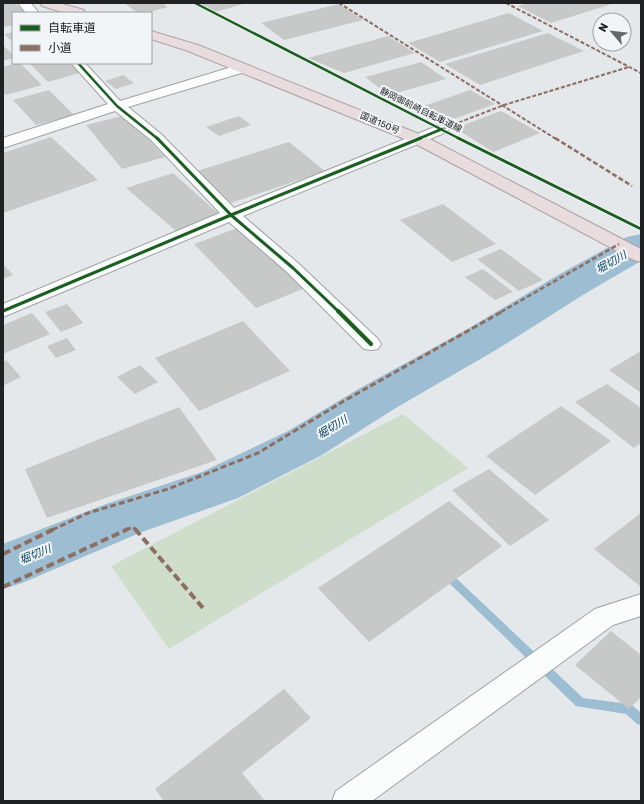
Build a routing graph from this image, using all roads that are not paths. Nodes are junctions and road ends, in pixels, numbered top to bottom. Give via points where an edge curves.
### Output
1 (24, 3) edge
2 (46, 3) edge
3 (32, 12) edge
4 (75, 12) edge
5 (152, 35) edge
6 (79, 64) edge
7 (243, 68) junction
8 (117, 106) junction
9 (442, 129) dead end
10 (418, 139) junction
11 (3, 143) edge
12 (231, 215) junction
13 (641, 256) edge
14 (3, 312) edge
15 (371, 344) dead end
16 (641, 605) edge
17 (347, 801) edge

1 - 3 street
2 - 4 highway
5 - 7 highway, 国道150号
6 - 8 street
7 - 8 street
7 - 10 highway, 国道150号
8 - 11 street
8 - 12 street via 156,137
9 - 10 street
10 - 12 street
10 - 13 highway, 国道150号
12 - 14 street
12 - 15 street via 293,268
16 - 17 street via 604,617

